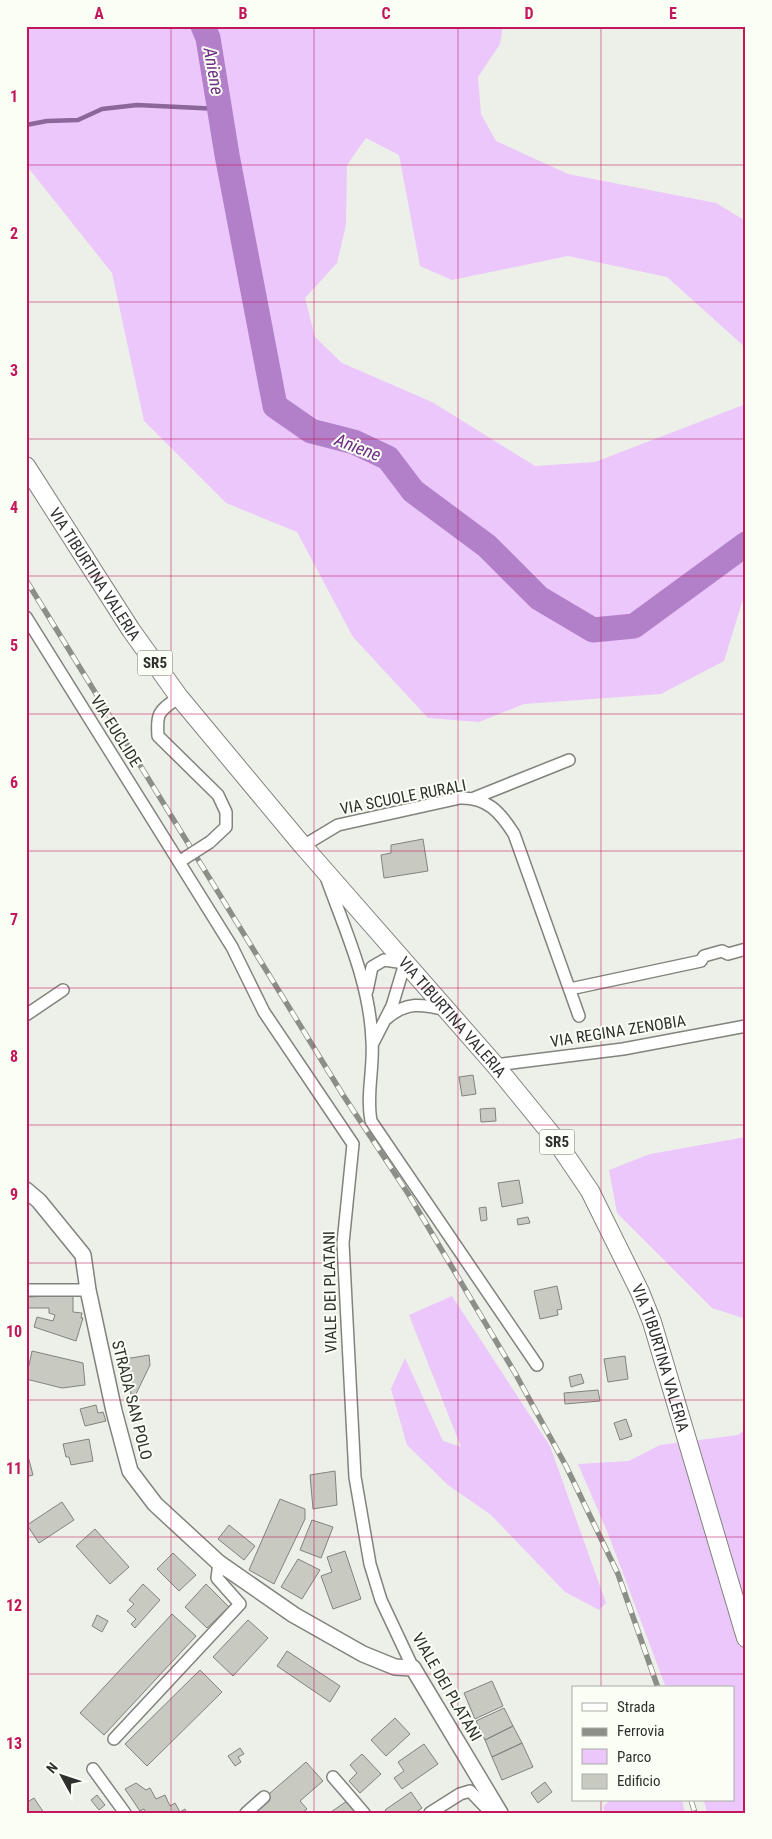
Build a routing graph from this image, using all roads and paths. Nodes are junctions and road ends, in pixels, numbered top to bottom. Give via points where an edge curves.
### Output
1 (26, 466) edge
2 (26, 617) edge
3 (179, 697) junction
4 (570, 760) dead end
5 (474, 798) junction
6 (303, 846) junction
7 (182, 860) junction
8 (322, 868) junction
9 (746, 950) edge
10 (405, 963) junction
11 (570, 989) junction
12 (63, 990) dead end
13 (367, 1000) junction
14 (447, 1010) junction
15 (26, 1015) edge
16 (579, 1016) dead end
17 (383, 1022) junction
18 (746, 1026) edge
19 (372, 1043) junction
20 (495, 1065) junction
21 (26, 1190) edge
22 (26, 1290) edge
23 (88, 1290) junction
24 (537, 1365) dead end
25 (219, 1563) junction
26 (746, 1638) edge
27 (413, 1668) junction
28 (114, 1739) dead end
29 (93, 1769) dead end
30 (333, 1777) dead end
31 (264, 1797) dead end
32 (125, 1813) edge
33 (246, 1813) edge
34 (364, 1813) edge
35 (430, 1813) edge
36 (491, 1813) edge
37 (500, 1813) edge

1 - 3 main road, VIA TIBURTINA VALERIA / SR5 via 131,630
2 - 7 street, VIA EUCLIDE
3 - 6 main road, VIA TIBURTINA VALERIA / SR5
3 - 7 street, bridge via 157,719 158,736 218,795 226,812 226,827
4 - 5 street
5 - 6 street, VIA SCUOLE RURALI via 460,798 338,825
5 - 11 street, VIA SCUOLE RURALI via 496,809 514,834
6 - 8 main road, VIA TIBURTINA VALERIA / SR5
7 - 27 street, VIALE DEI PLATANI via 264,1012 353,1144 344,1243 355,1477 370,1564 381,1600
8 - 10 main road, VIA TIBURTINA VALERIA / SR5
8 - 13 street via 348,935
9 - 11 street via 728,954 722,951 704,956 701,961
10 - 13 street via 384,960 372,967
10 - 14 main road, VIA TIBURTINA VALERIA / SR5
10 - 17 street via 392,1006
11 - 16 street, VIA SCUOLE RURALI
12 - 15 street
13 - 19 street
14 - 17 street via 415,1005 393,1013
14 - 20 main road, VIA TIBURTINA VALERIA / SR5
17 - 19 street
18 - 20 street, VIA REGINA ZENOBIA via 623,1049
19 - 24 street via 368,1101 371,1121
20 - 26 main road, VIA TIBURTINA VALERIA / SR5 via 552,1135 590,1191 640,1292 652,1322
21 - 23 street, STRADA SAN POLO via 39,1201 83,1255
22 - 23 street
23 - 25 street, STRADA SAN POLO via 130,1470 155,1504
25 - 27 street, STRADA SAN POLO via 330,1637 395,1667
25 - 28 street via 216,1578 240,1604
27 - 37 street, VIALE DEI PLATANI
29 - 32 street
30 - 34 street
31 - 33 street
35 - 36 street via 470,1791

